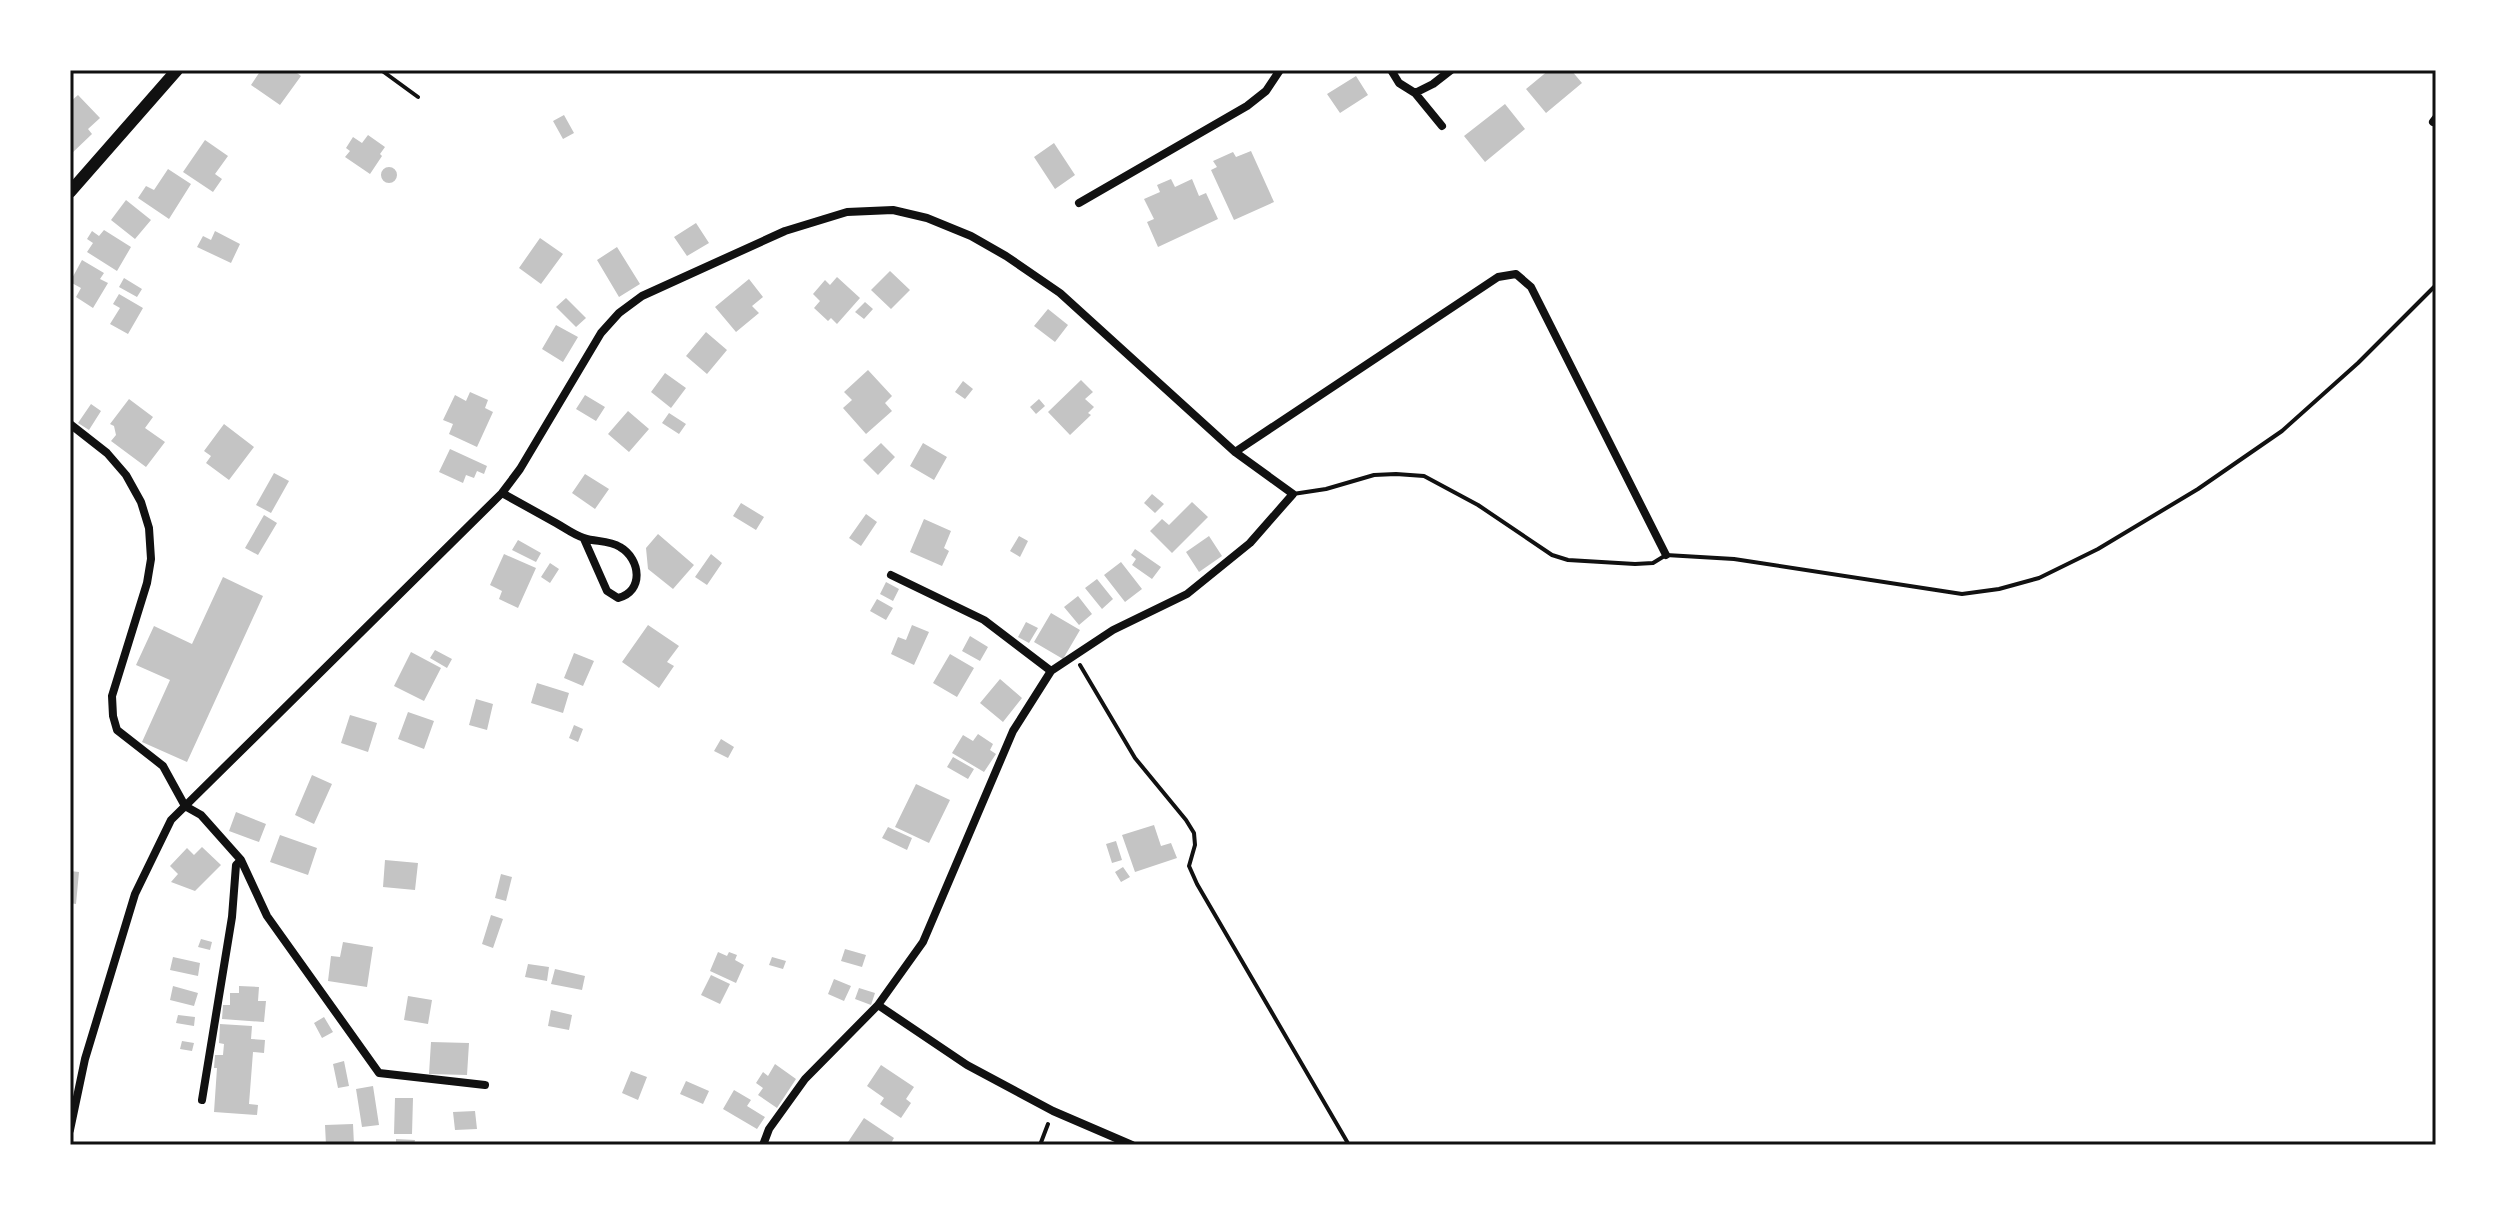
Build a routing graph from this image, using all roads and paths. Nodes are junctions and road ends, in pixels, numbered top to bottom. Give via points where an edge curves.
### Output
1 (177, 70) edge
2 (381, 70) edge
3 (1280, 70) edge
4 (1391, 70) edge
5 (1451, 70) edge
6 (1415, 93) junction
7 (418, 97) dead end
8 (1442, 126) dead end
9 (70, 192) edge
10 (1079, 203) dead end
11 (2436, 285) edge
12 (70, 424) edge
13 (1235, 452) junction
14 (502, 493) junction
15 (1293, 494) junction
16 (584, 539) junction
17 (1666, 555) junction
18 (891, 575) dead end
19 (1074, 656) junction
20 (1051, 671) junction
21 (185, 806) junction
22 (241, 860) junction
23 (878, 1005) junction
24 (485, 1085) dead end
25 (202, 1100) dead end
26 (1053, 1111) junction
27 (70, 1130) edge
28 (763, 1145) edge
29 (1040, 1145) edge
30 (1132, 1145) edge
31 (1349, 1145) edge

1 - 9 main road
2 - 7 lane
3 - 10 street via 1247,106
4 - 6 street
5 - 6 street
6 - 8 street
11 - 17 lane via 2282,431 2198,489 2039,578 1962,594 1734,559
12 - 21 street via 126,475 149,528 147,583 112,696 113,716 117,730 163,766
13 - 14 street via 1060,293 1006,256 927,218 893,210 847,212 771,237 652,291 619,313 601,333
13 - 15 street
13 - 17 street via 1498,277 1516,274 1531,287
14 - 16 street
14 - 21 street
15 - 17 lane via 1374,475 1424,476 1552,555 1635,564 1653,563
15 - 19 street via 1250,543 1187,594 1113,630
16 - 16 street via 622,547 630,557 638,579 626,596 607,591
18 - 20 street via 984,620
19 - 20 street
19 - 31 path via 1135,758 1194,833 1189,866 1197,884
20 - 23 street via 1013,731 923,942
21 - 22 street via 201,815
21 - 27 street via 171,820 135,894 85,1059
22 - 24 street via 267,916 379,1073
22 - 25 street via 236,865
23 - 26 street via 967,1065
23 - 28 street via 805,1079
26 - 29 path
26 - 30 street

